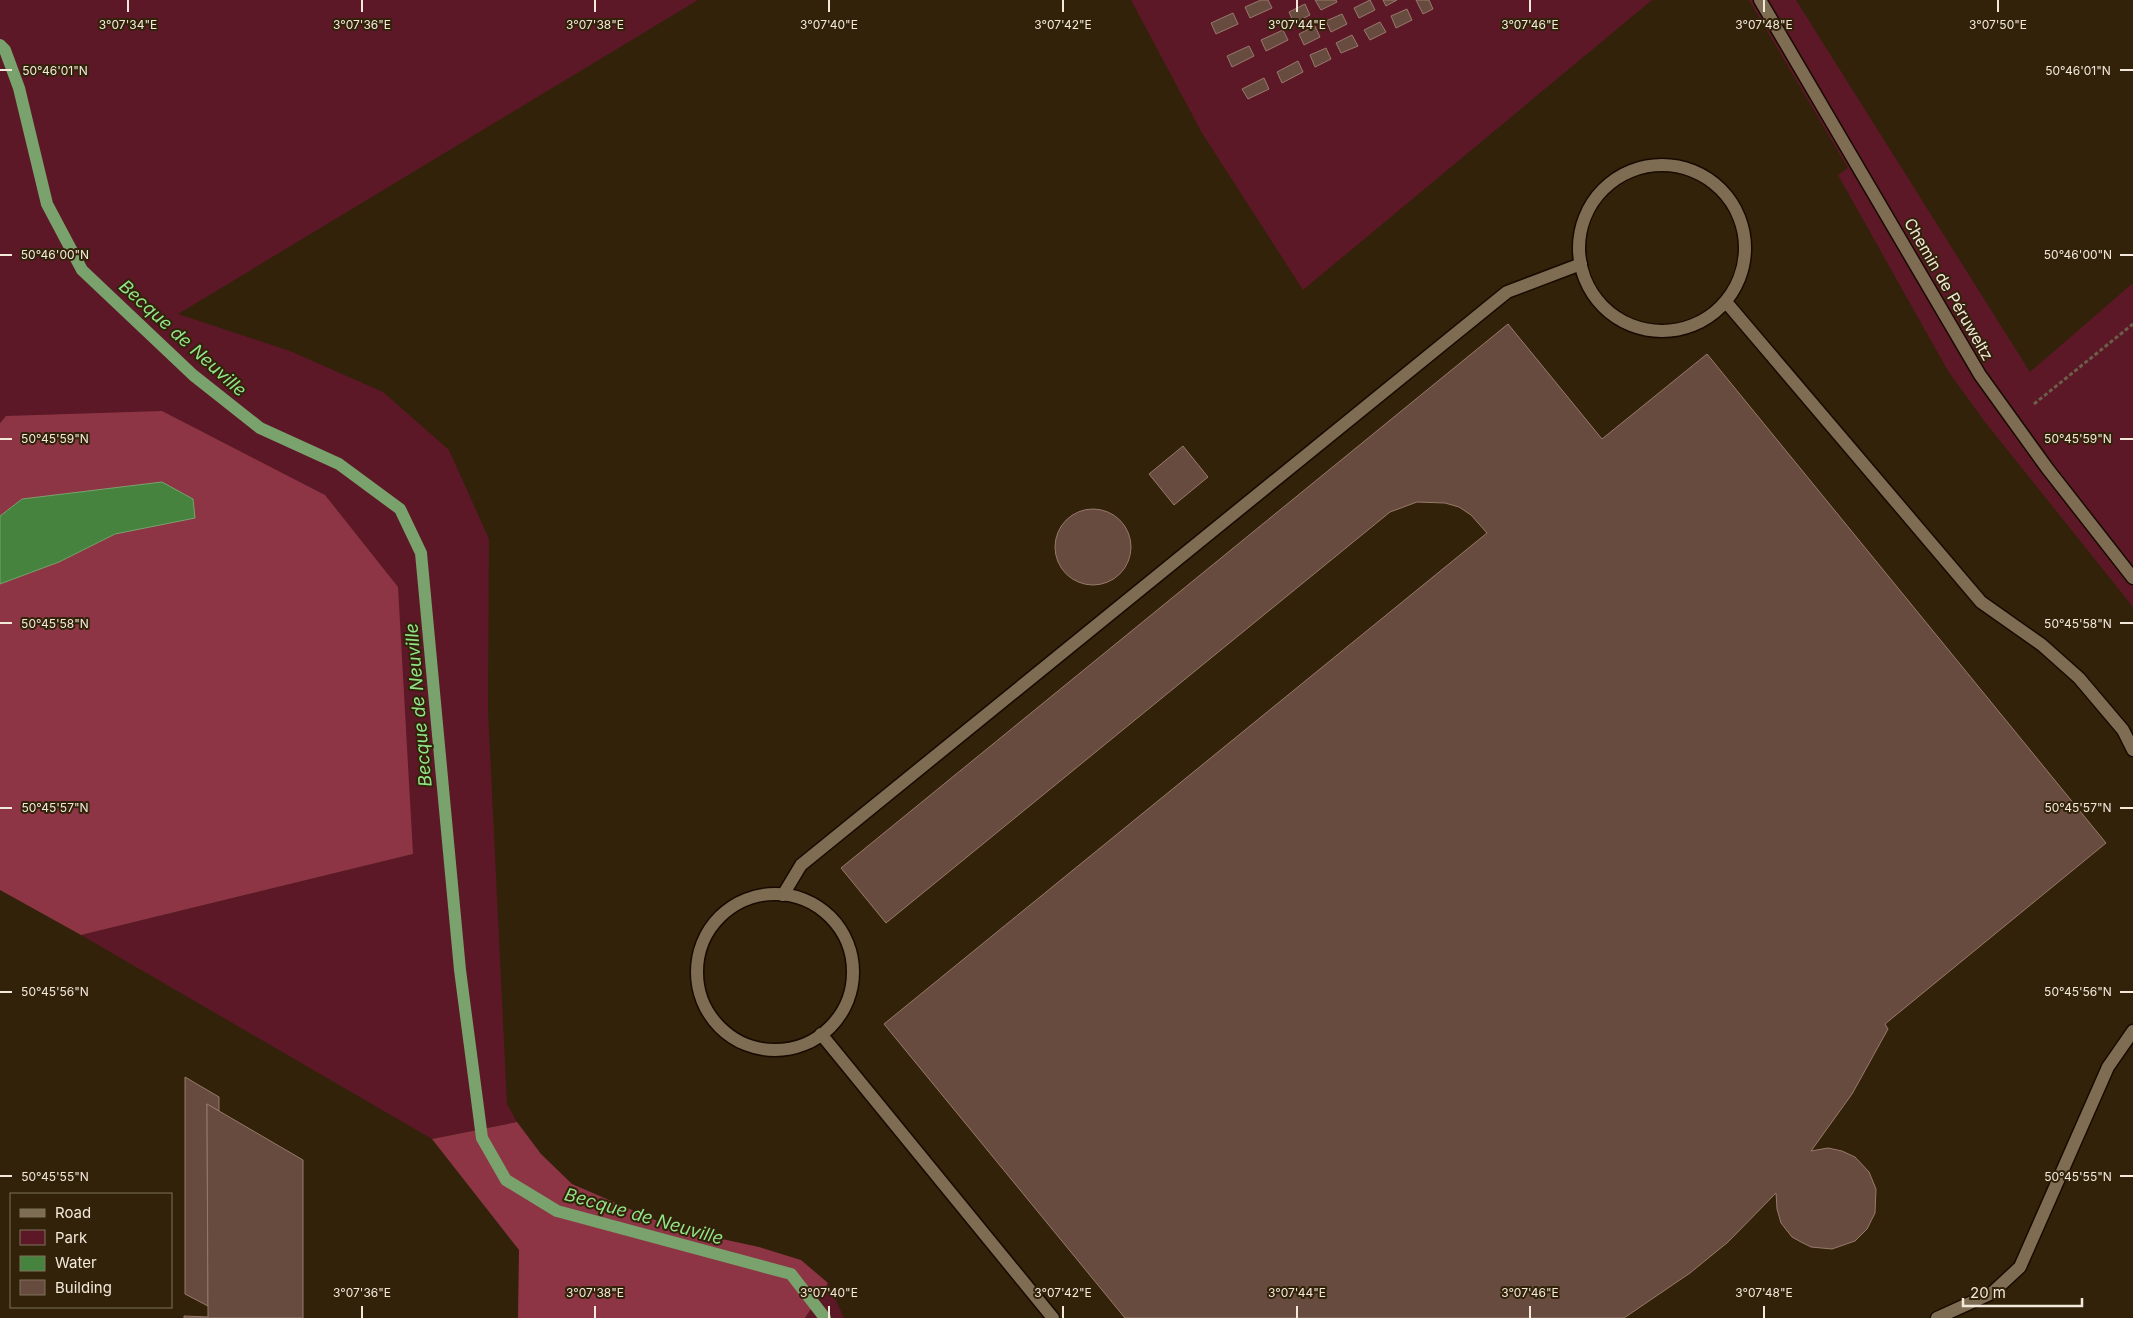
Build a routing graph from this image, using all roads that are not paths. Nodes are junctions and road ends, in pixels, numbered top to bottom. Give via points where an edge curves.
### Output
1 (1760, 0) edge
2 (1581, 264) junction
3 (1726, 302) junction
4 (2133, 578) edge
5 (2133, 750) edge
6 (783, 895) junction
7 (2133, 1031) edge
8 (821, 1034) junction
9 (1053, 1318) edge
10 (1937, 1318) edge

1 - 4 street, Chemin de Péruweltz via 1975,366
2 - 3 street via 1585,282 1601,306 1624,322 1651,331 1680,330 1706,319
2 - 3 street via 1578,254 1581,226 1593,200 1614,180 1638,168 1664,165 1690,170 1713,183 1731,202 1742,226 1745,252 1739,278
2 - 6 street via 1507,292 802,865
3 - 5 street via 1980,602 2042,645 2079,678 2123,730
6 - 8 street via 801,898 824,909 841,929 852,953 854,979 847,1004 832,1026
6 - 8 street via 749,898 726,910 709,929 699,952 697,978 703,1002 716,1024 737,1040 761,1049 786,1049 811,1042
7 - 10 street via 2108,1067 2020,1267 1992,1293
8 - 9 street

